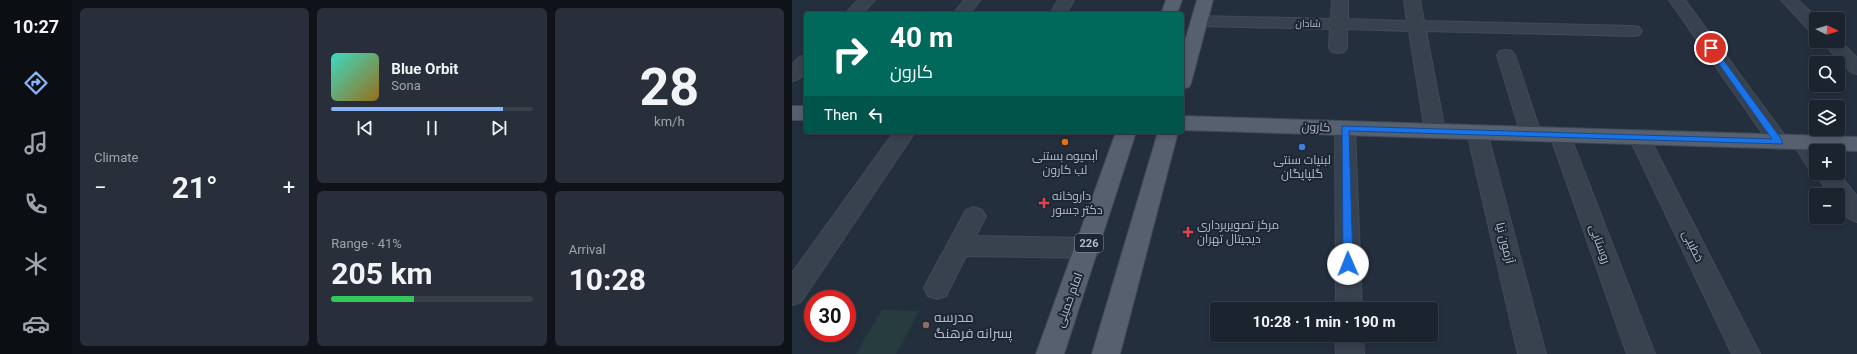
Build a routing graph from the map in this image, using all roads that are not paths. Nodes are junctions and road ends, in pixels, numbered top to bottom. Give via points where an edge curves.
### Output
1 (867, 0) edge
2 (972, 0) edge
3 (1066, 0) edge
4 (1174, 0) edge
5 (1205, 0) edge
6 (1340, 0) edge
7 (1412, 0) edge
8 (1677, 0) edge
9 (1789, 0) edge
10 (855, 12) edge
11 (963, 12) edge
12 (1059, 12) edge
13 (1170, 12) edge
14 (1809, 20) edge
15 (1200, 21) junction
16 (1339, 24) junction
17 (1417, 26) junction
18 (1633, 31) dead end
19 (1338, 48) dead end
20 (1837, 48) edge
21 (1506, 55) dead end
22 (804, 63) edge
23 (1857, 68) edge
24 (792, 75) edge
25 (1184, 76) edge
26 (792, 113) edge
27 (804, 113) edge
28 (1184, 122) edge
29 (1345, 128) junction
30 (1435, 130) junction
31 (1478, 132) junction
32 (904, 134) edge
33 (1125, 134) edge
34 (1167, 134) edge
35 (1531, 134) junction
36 (1560, 135) junction
37 (1639, 137) junction
38 (1779, 142) junction
39 (1802, 142) junction
40 (1857, 144) edge
41 (1809, 152) edge
42 (1831, 180) edge
43 (1857, 213) edge
44 (974, 216) dead end
45 (958, 246) junction
46 (1088, 248) junction
47 (937, 288) dead end
48 (792, 294) edge
49 (1349, 302) edge
50 (1349, 342) edge
51 (1050, 354) edge
52 (1106, 354) edge
53 (1350, 354) edge
54 (1532, 354) edge
55 (1641, 354) edge
56 (1746, 354) edge

1 - 10 street
2 - 11 street
3 - 12 street
4 - 13 main road
5 - 15 main road
6 - 16 street
7 - 17 street
8 - 38 street
9 - 14 street
15 - 16 street, شادان
15 - 25 main road
16 - 17 street, شادان
16 - 19 street
17 - 18 street, شادان
17 - 30 street
20 - 23 street
21 - 35 street
22 - 24 street
26 - 27 main road
28 - 29 main road, کارون
29 - 30 main road, کارون
29 - 49 street
30 - 31 main road, کارون
31 - 35 main road, کارون
31 - 54 street, آزمون نیا
32 - 48 street
33 - 46 main road, امام خمینی / 226
34 - 52 main road
35 - 36 main road, کارون
36 - 37 main road, کارون
36 - 55 street, روستایی
37 - 38 main road, کارون
37 - 56 street, خطیبی
38 - 39 main road, کارون
39 - 40 main road, کارون
39 - 41 street
42 - 43 street
44 - 45 street
45 - 46 street
45 - 47 street
46 - 51 main road, امام خمینی / 226
50 - 53 street

